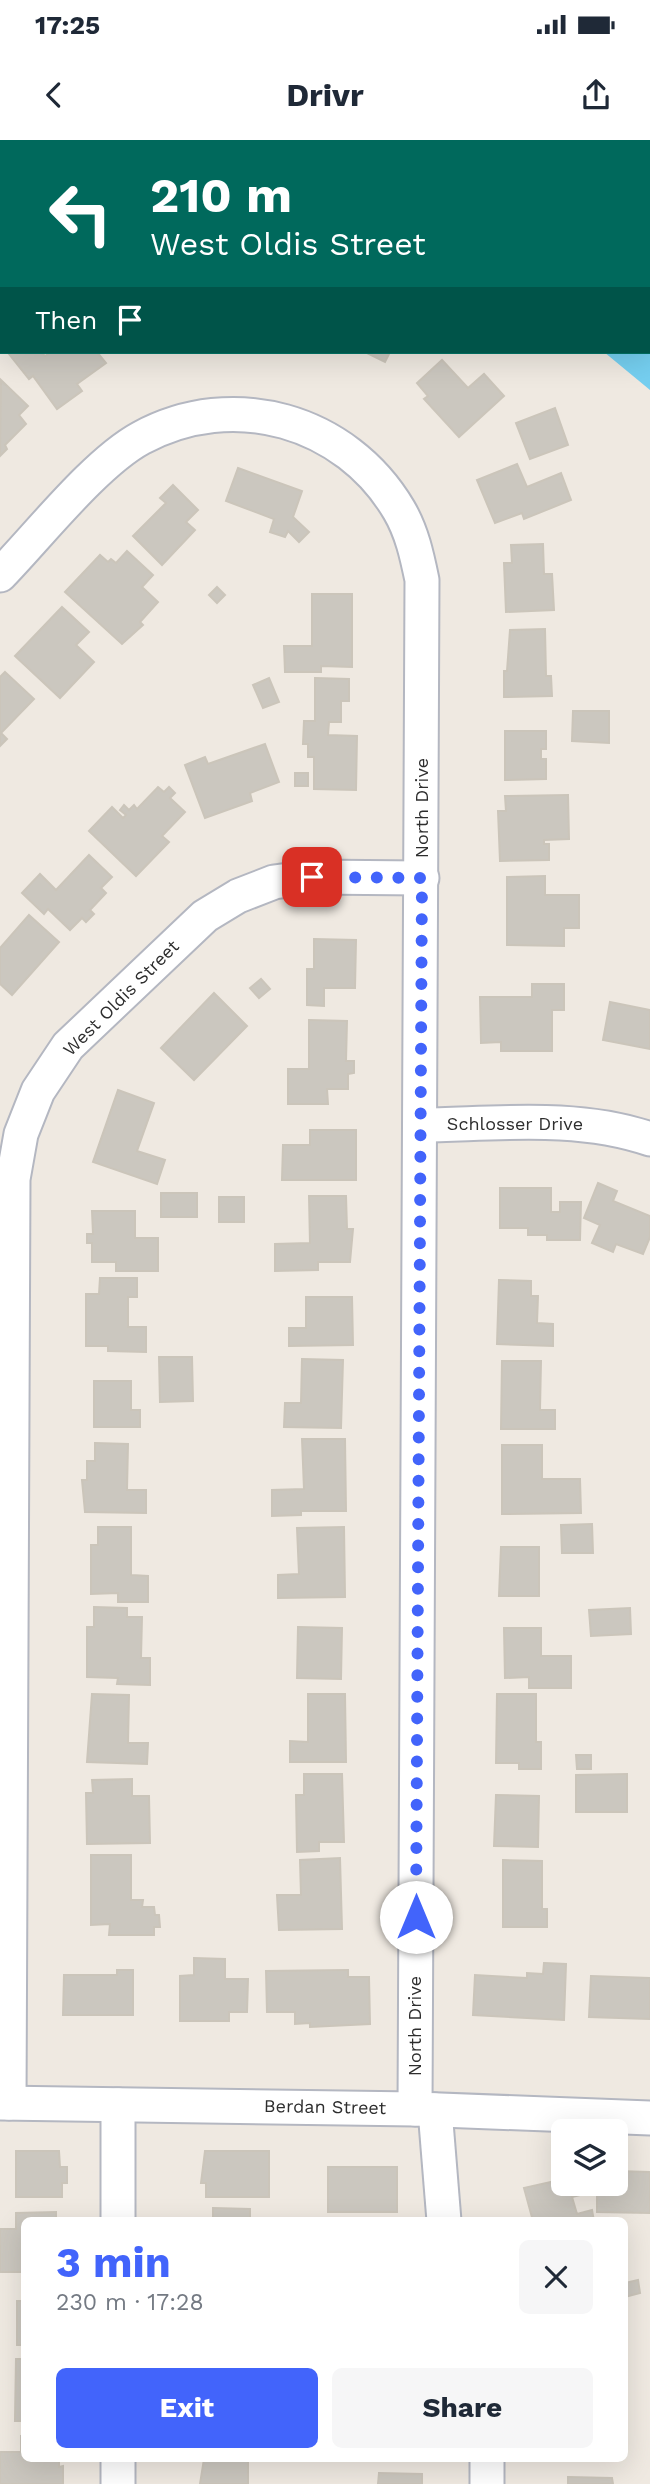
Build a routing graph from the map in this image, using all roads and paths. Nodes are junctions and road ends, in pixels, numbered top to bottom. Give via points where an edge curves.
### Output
1 (0, 575) edge
2 (422, 878) junction
3 (420, 1125) junction
4 (650, 1139) edge
5 (5, 2103) edge
6 (118, 2105) junction
7 (425, 2109) junction
8 (650, 2118) edge
9 (118, 2217) edge
10 (443, 2217) edge
11 (118, 2462) edge
12 (487, 2462) edge
13 (118, 2484) edge
14 (486, 2484) edge

1 - 2 street, North Drive via 109,461 176,422 214,414 254,414 292,422 325,436 358,458 400,512 415,545 422,580
2 - 3 street, North Drive
2 - 5 street, West Oldis Street via 312,877 274,882 238,895 205,916 68,1046 38,1091 21,1134 12,1192
3 - 4 street, Schlosser Drive via 579,1123 622,1129
3 - 7 street, North Drive
5 - 6 street, Berdan Street
6 - 7 street, Berdan Street
6 - 9 street
7 - 8 street, Berdan Street
7 - 10 street, North Drive
11 - 13 street
12 - 14 street

